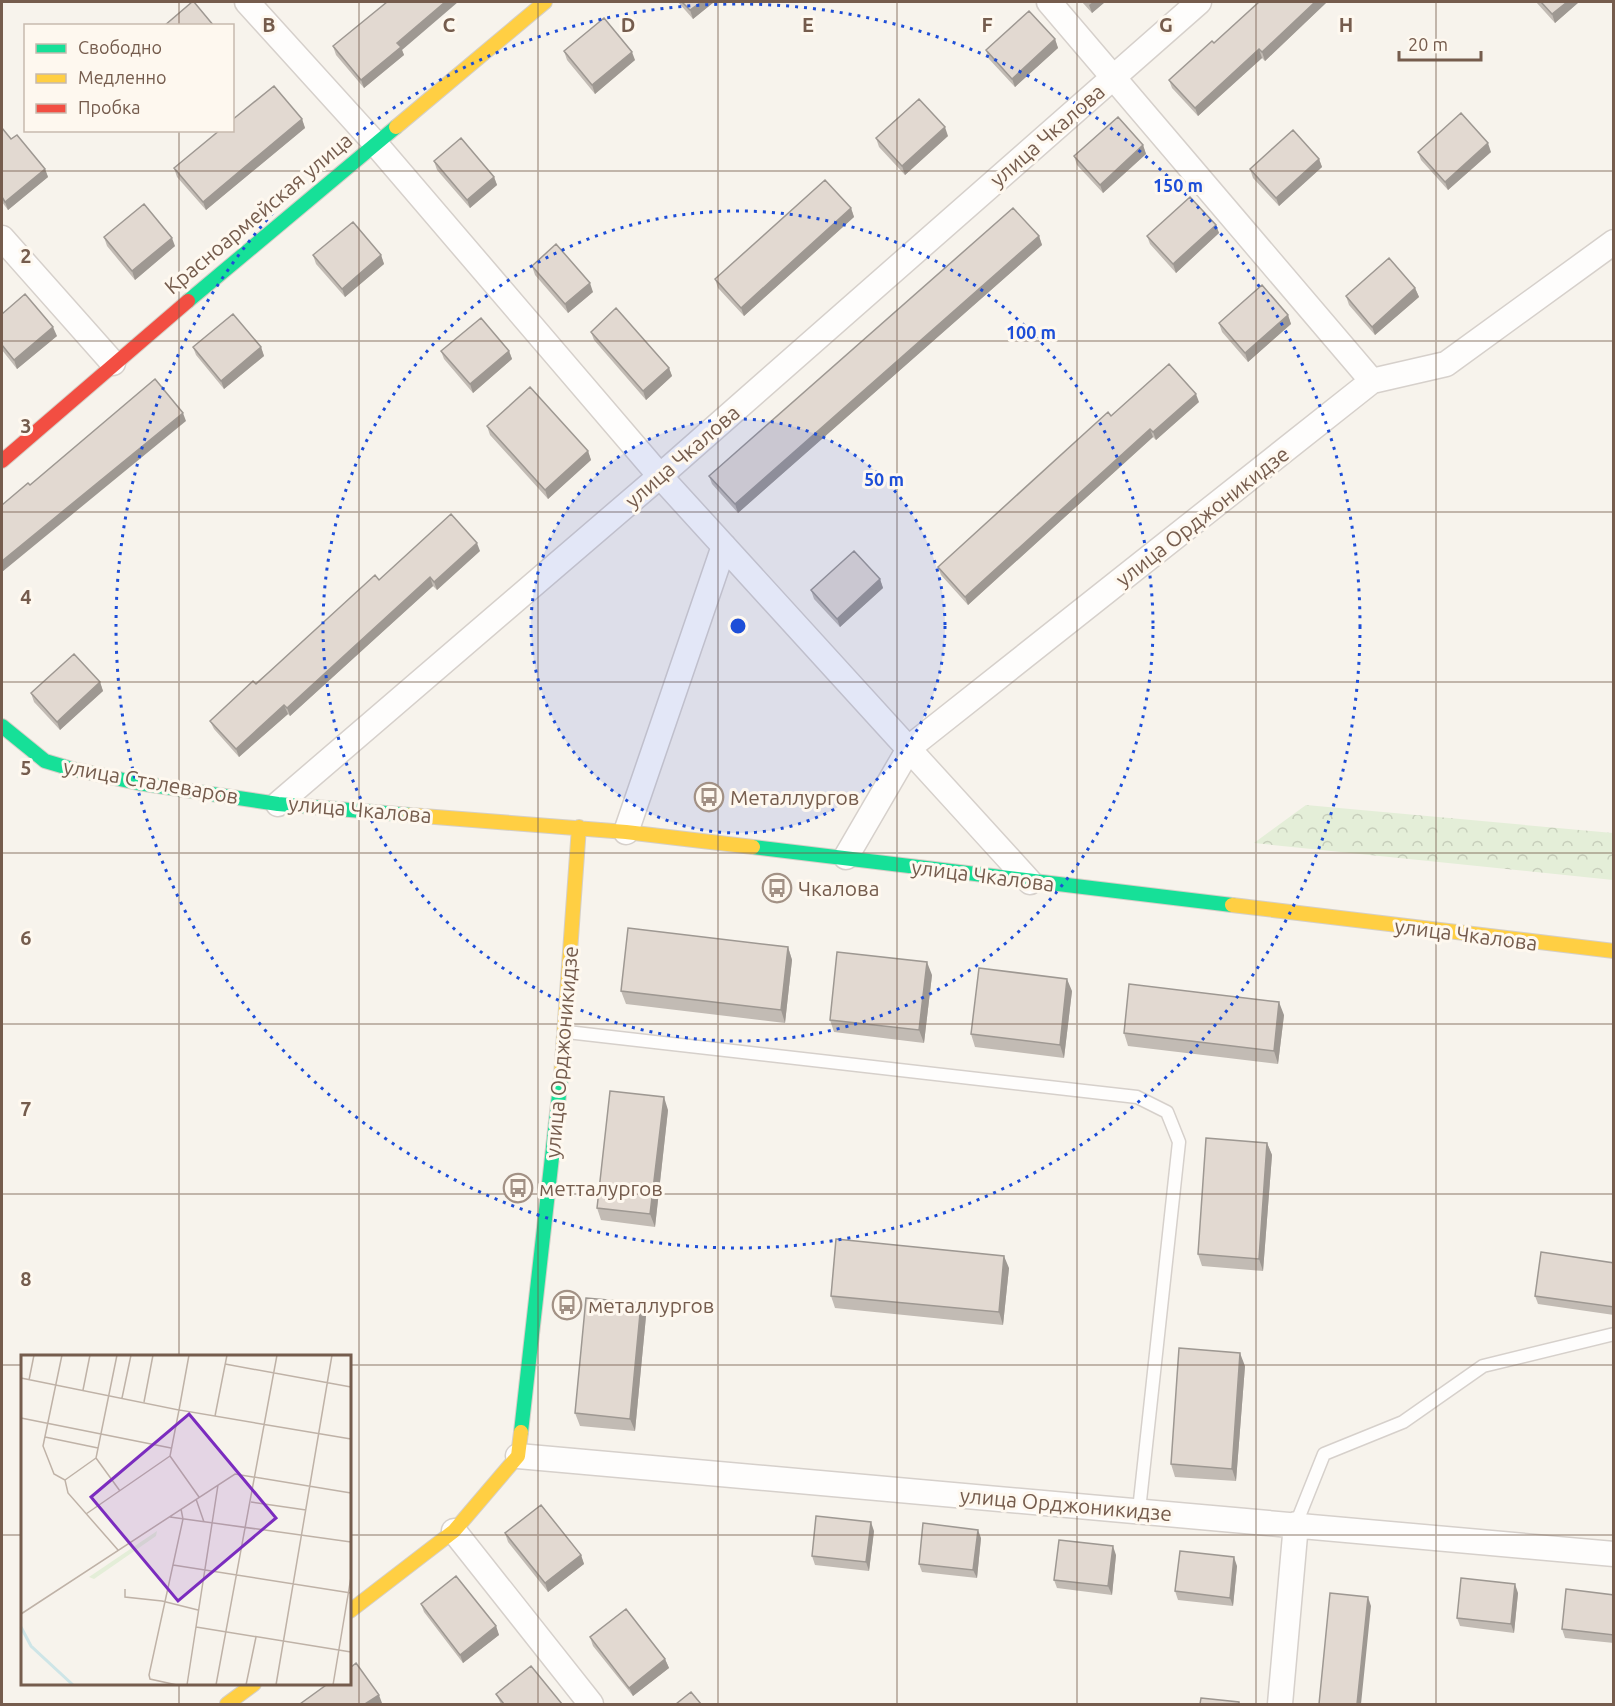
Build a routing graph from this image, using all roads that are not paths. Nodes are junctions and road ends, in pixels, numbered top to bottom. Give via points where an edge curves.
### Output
1 (247, 2) edge
2 (545, 2) edge
3 (1049, 2) edge
4 (1199, 2) edge
5 (1114, 76) junction
6 (374, 142) junction
7 (2, 238) edge
8 (1614, 242) edge
9 (112, 363) junction
10 (1372, 381) junction
11 (2, 461) edge
12 (660, 476) junction
13 (724, 546) junction
14 (2, 726) edge
15 (910, 747) junction
16 (278, 804) junction
17 (579, 827) junction
18 (626, 832) junction
19 (846, 857) junction
20 (1030, 882) junction
21 (1614, 951) edge
22 (566, 1032) junction
23 (1614, 1334) edge
24 (518, 1456) junction
25 (1139, 1510) junction
26 (1296, 1524) junction
27 (454, 1531) junction
28 (1614, 1554) edge
29 (351, 1610) edge
30 (251, 1685) edge
31 (227, 1704) edge
32 (591, 1704) edge
33 (1280, 1704) edge

1 - 6 street
2 - 6 main road, Красноармейская улица
3 - 5 street
4 - 5 street, улица Чкалова
5 - 10 street
5 - 12 street, улица Чкалова
6 - 9 main road, Красноармейская улица
6 - 12 street
7 - 9 street
8 - 10 street, улица Орджоникидзе via 1446,364
9 - 11 main road, Красноармейская улица
10 - 15 street, улица Орджоникидзе
12 - 13 street
12 - 16 street, улица Чкалова
13 - 15 street
13 - 18 street
14 - 16 main road, улица Сталеваров via 45,761 72,769
15 - 19 street, улица Орджоникидзе
15 - 20 street
16 - 17 main road, улица Чкалова
17 - 18 main road, улица Чкалова
17 - 22 main road, улица Орджоникидзе
18 - 19 main road, улица Чкалова
19 - 20 main road, улица Чкалова
20 - 21 main road, улица Чкалова
22 - 24 main road, улица Орджоникидзе
22 - 25 lane via 1137,1097 1167,1112 1179,1142
23 - 26 lane via 1483,1366 1403,1422 1324,1454
24 - 25 street, улица Орджоникидзе
24 - 27 main road
25 - 26 street, улица Орджоникидзе
26 - 28 street, улица Орджоникидзе
26 - 33 street
27 - 29 main road
27 - 32 street
30 - 31 main road

